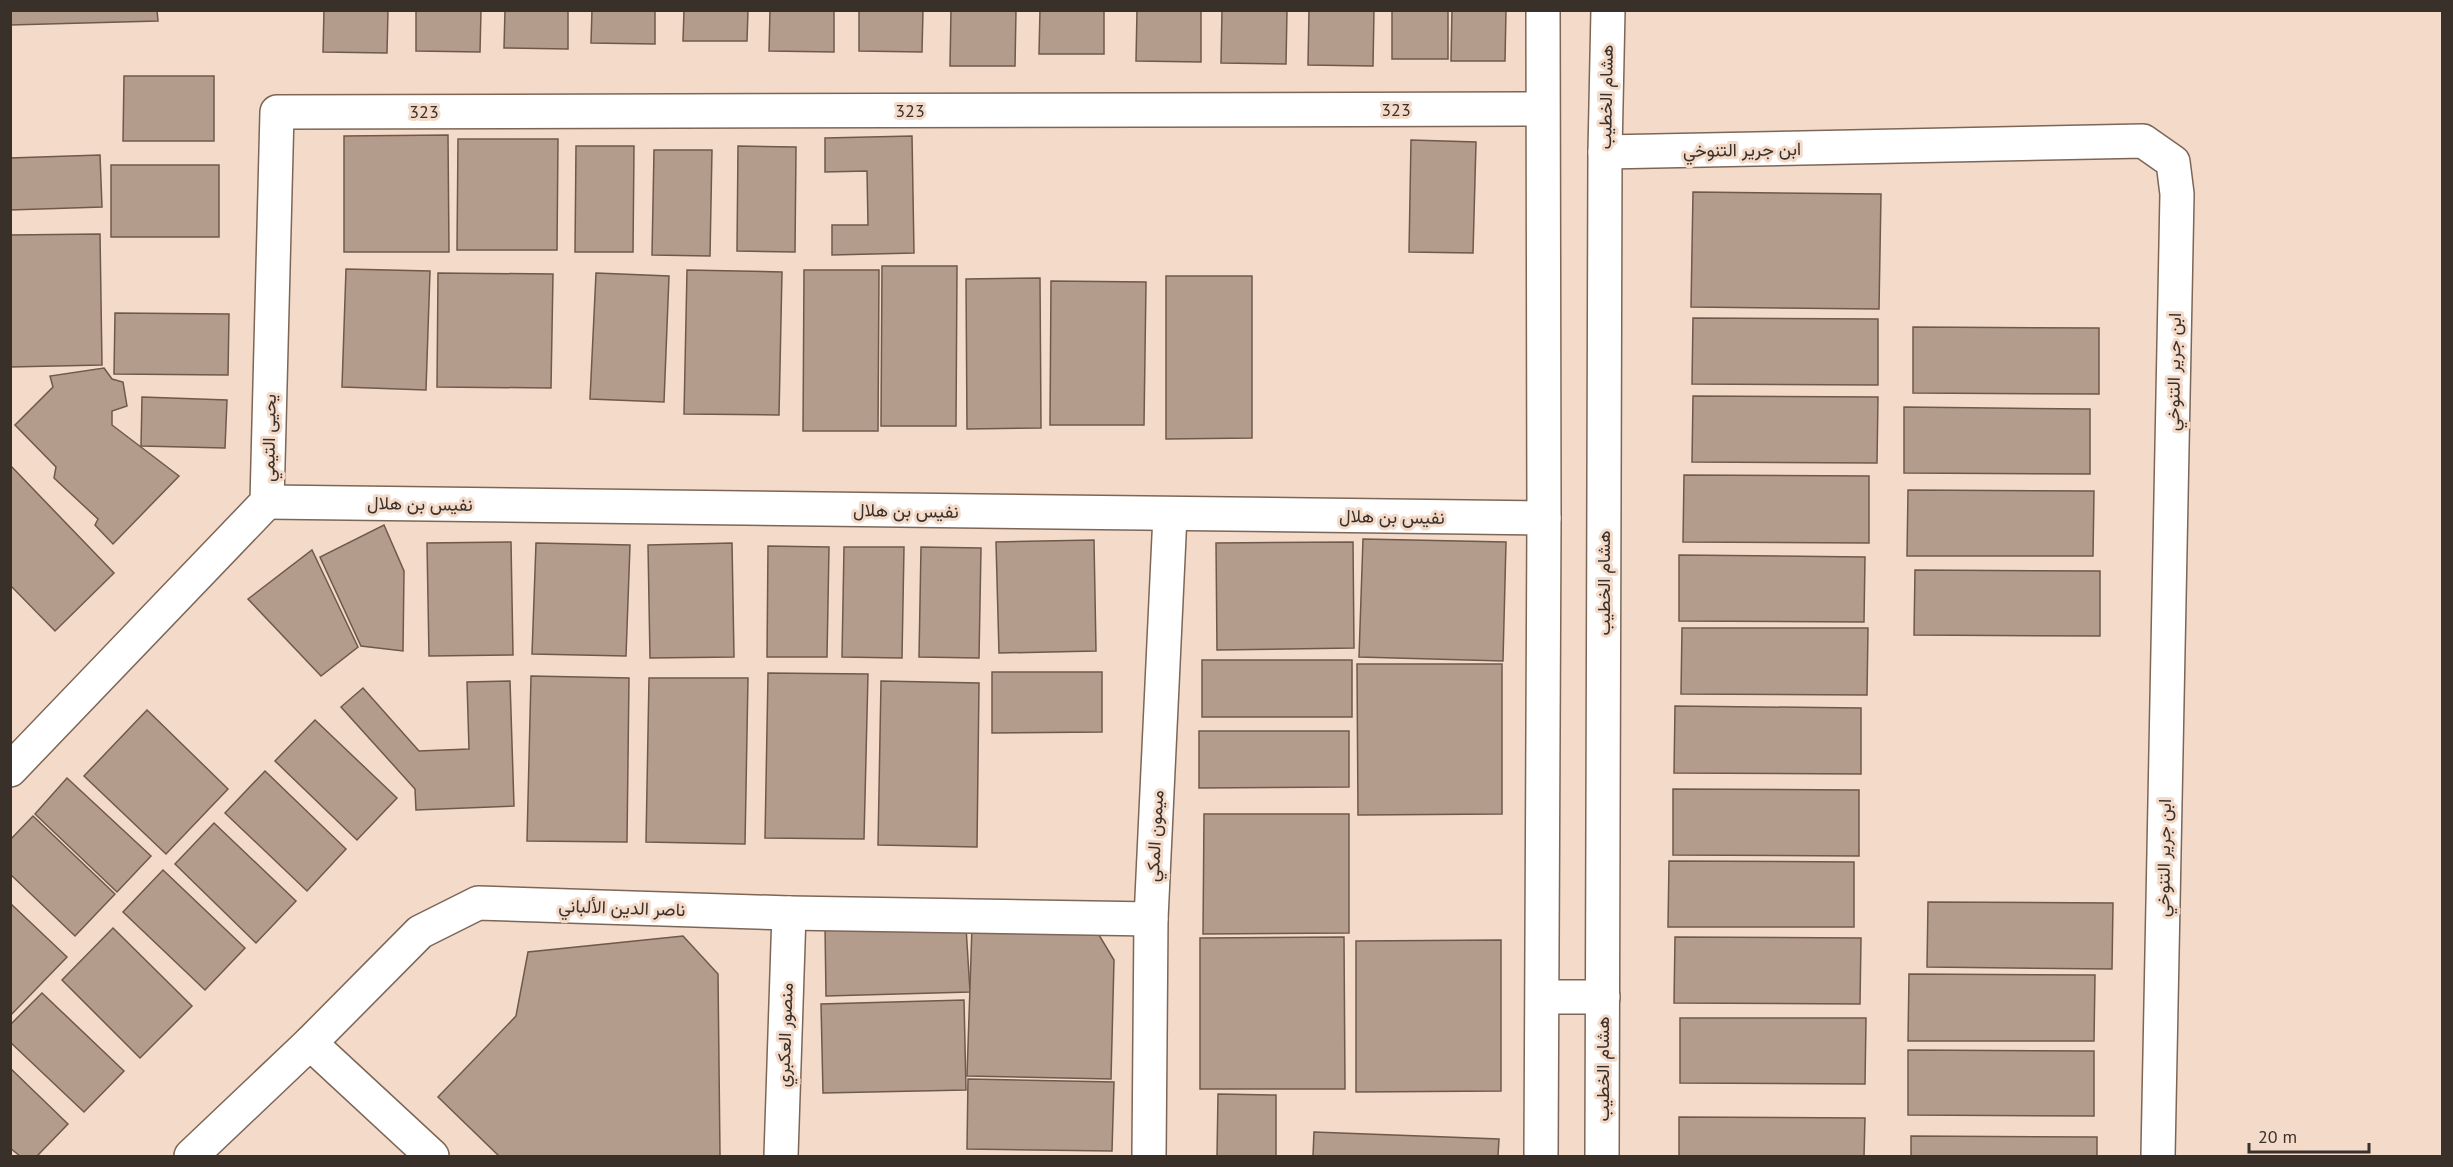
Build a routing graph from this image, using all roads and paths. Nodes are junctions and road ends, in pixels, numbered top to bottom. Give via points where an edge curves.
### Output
1 (1543, 10) edge
2 (1608, 10) edge
3 (1542, 109) junction
4 (277, 112) joint
5 (1605, 152) junction
6 (267, 502) junction
7 (1170, 515) junction
8 (1544, 518) junction
9 (10, 770) edge
10 (789, 913) junction
11 (1151, 919) junction
12 (1543, 997) junction
13 (1603, 997) junction
14 (310, 1043) junction
15 (191, 1156) edge
16 (432, 1156) edge
17 (781, 1156) edge
18 (1149, 1156) edge
19 (1541, 1156) edge
20 (1602, 1156) edge
21 (2158, 1156) edge

1 - 3 street
2 - 5 street, هشام الخطيب
3 - 4 street, 323
3 - 8 street
4 - 6 street, يحيى التيمي
5 - 13 street, هشام الخطيب
5 - 21 street, ابن جرير التنوخي via 2143,141 2173,162 2177,206
6 - 7 street, نفيس بن هلال
6 - 9 street, يحيى التيمي
7 - 8 street, نفيس بن هلال
7 - 11 street, ميمون المكي
8 - 12 street
10 - 11 street, ناصر الدين الألباني
10 - 14 street, ناصر الدين الألباني via 478,903 420,932
10 - 17 street, منصور العكبري
11 - 18 street, ميمون المكي
12 - 13 street
12 - 19 street
13 - 20 street, هشام الخطيب
14 - 15 street, ناصر الدين الألباني
14 - 16 street

